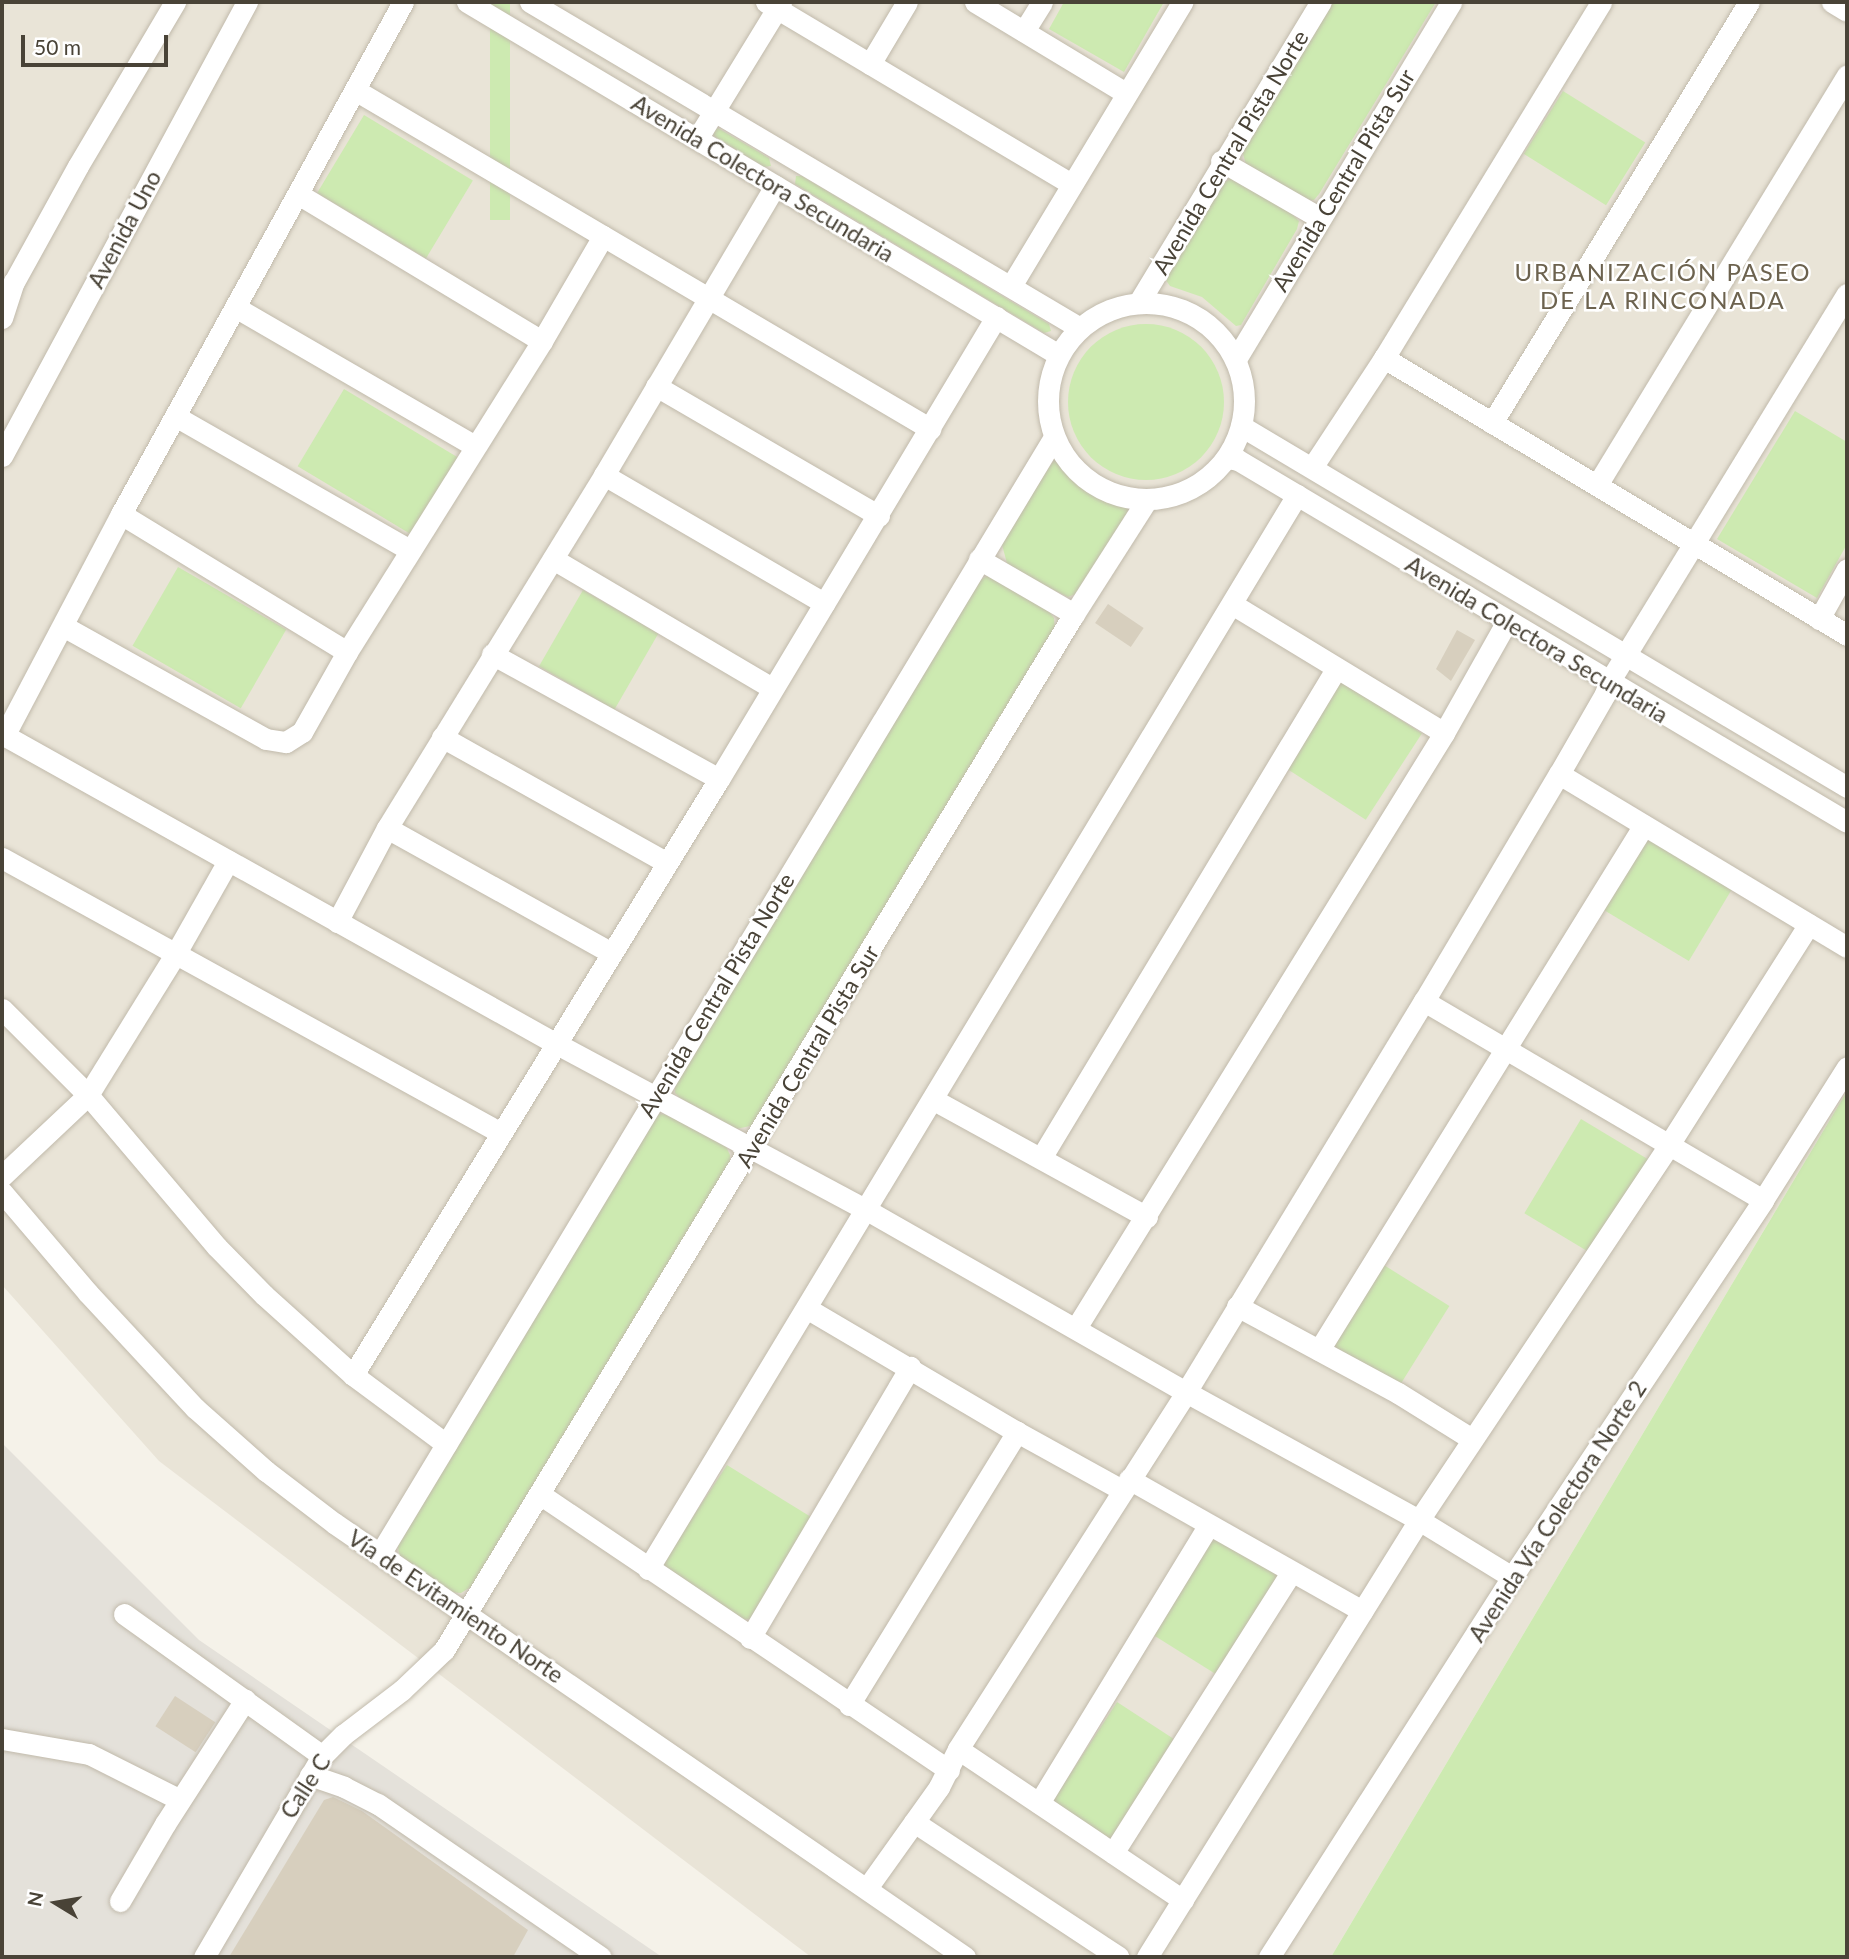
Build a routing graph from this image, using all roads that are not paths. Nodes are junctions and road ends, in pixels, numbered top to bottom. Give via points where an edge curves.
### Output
1 (175, 2) edge
2 (247, 2) edge
3 (403, 2) edge
4 (467, 2) edge
5 (530, 2) edge
6 (907, 2) edge
7 (975, 2) edge
8 (1042, 2) edge
9 (1182, 2) edge
10 (1321, 2) edge
11 (1451, 2) edge
12 (1601, 2) edge
13 (1749, 2) edge
14 (1832, 2) edge
15 (775, 4) edge
16 (1847, 11) edge
17 (1024, 31) junction
18 (870, 64) junction
19 (1847, 75) edge
20 (355, 90) junction
21 (1126, 93) junction
22 (715, 111) junction
23 (697, 139) junction
24 (1222, 161) junction
25 (1071, 184) junction
26 (775, 186) junction
27 (298, 194) junction
28 (1320, 218) junction
29 (603, 236) junction
30 (1011, 286) junction
31 (1847, 293) edge
32 (710, 297) junction
33 (1139, 302) junction
34 (235, 307) junction
35 (996, 317) junction
36 (2, 318) edge
37 (1080, 328) junction
38 (542, 341) junction
39 (1059, 355) junction
40 (1384, 358) junction
41 (1236, 359) junction
42 (656, 386) junction
43 (175, 416) junction
44 (1492, 423) junction
45 (1241, 426) junction
46 (930, 429) junction
47 (1054, 437) junction
48 (475, 446) junction
49 (2, 456) edge
50 (1227, 458) junction
51 (1313, 467) junction
52 (604, 475) junction
53 (1597, 485) junction
54 (1297, 495) junction
55 (1147, 500) junction
56 (121, 514) junction
57 (879, 516) junction
58 (1695, 544) junction
59 (410, 550) junction
60 (553, 559) junction
61 (979, 559) junction
62 (1847, 569) edge
63 (824, 603) junction
64 (1232, 604) junction
65 (1074, 614) junction
66 (1819, 619) junction
67 (1507, 621) junction
68 (63, 626) junction
69 (1847, 635) edge
70 (346, 652) junction
71 (492, 654) junction
72 (1626, 654) junction
73 (1336, 669) junction
74 (1609, 682) junction
75 (772, 688) junction
76 (1444, 733) junction
77 (3, 735) edge
78 (442, 737) junction
79 (1559, 774) junction
80 (719, 779) junction
81 (1847, 787) edge
82 (1847, 822) edge
83 (1644, 825) junction
84 (387, 828) junction
85 (2, 858) edge
86 (228, 860) junction
87 (667, 863) junction
88 (337, 922) junction
89 (1809, 924) junction
90 (1847, 947) edge
91 (176, 953) junction
92 (612, 953) junction
93 (1424, 1001) junction
94 (2, 1009) edge
95 (555, 1043) junction
96 (1506, 1048) junction
97 (1847, 1067) edge
98 (88, 1095) junction
99 (655, 1096) junction
100 (934, 1100) junction
101 (501, 1133) junction
102 (1670, 1143) junction
103 (752, 1147) junction
104 (1041, 1158) junction
105 (2, 1176) edge
106 (2, 1192) edge
107 (1763, 1200) junction
108 (865, 1209) junction
109 (1147, 1217) junction
110 (1237, 1306) junction
111 (808, 1309) junction
112 (1076, 1328) junction
113 (1318, 1350) junction
114 (910, 1367) junction
115 (353, 1375) junction
116 (1186, 1392) junction
117 (1017, 1432) junction
118 (1472, 1439) junction
119 (446, 1444) junction
120 (1126, 1485) junction
121 (541, 1494) junction
122 (1419, 1520) junction
123 (1208, 1526) junction
124 (380, 1554) junction
125 (648, 1569) junction
126 (1291, 1572) junction
127 (1513, 1577) junction
128 (1362, 1611) junction
129 (467, 1612) junction
130 (124, 1614) dead end
131 (750, 1638) junction
132 (245, 1700) junction
133 (849, 1705) junction
134 (2, 1739) edge
135 (958, 1749) junction
136 (322, 1756) junction
137 (949, 1770) junction
138 (310, 1775) junction
139 (180, 1800) junction
140 (1039, 1804) junction
141 (914, 1822) junction
142 (1113, 1853) junction
143 (866, 1888) junction
144 (1183, 1900) junction
145 (120, 1901) dead end
146 (204, 1957) edge
147 (601, 1957) edge
148 (965, 1957) edge
149 (1119, 1957) edge
150 (1147, 1957) edge
151 (1269, 1957) edge

1 - 36 street via 14,282
2 - 49 street, Avenida Uno
3 - 20 street
4 - 23 street, Avenida Colectora Secundaria
5 - 22 street, Avenida Colectora Secundaria
6 - 18 street
7 - 17 street
8 - 17 street
9 - 21 street
10 - 24 street, Avenida Central Pista Norte
11 - 28 street, Avenida Central Pista Sur
12 - 40 street
13 - 44 street
14 - 16 street
15 - 18 street
15 - 22 street
17 - 21 street
18 - 25 street
19 - 53 street
20 - 27 street
20 - 29 street
21 - 25 street
22 - 23 street
22 - 30 street, Avenida Colectora Secundaria
23 - 26 street, Avenida Colectora Secundaria
24 - 28 street
24 - 33 street, Avenida Central Pista Norte
25 - 30 street
26 - 32 street
26 - 35 street, Avenida Colectora Secundaria
27 - 34 street
27 - 38 street
28 - 41 street, Avenida Central Pista Sur
29 - 32 street
29 - 38 street
30 - 37 street, Avenida Colectora Secundaria
31 - 58 street
32 - 42 street
32 - 46 street
33 - 37 street via 1107,310
33 - 41 street via 1169,304 1196,316 1219,335
34 - 43 street
34 - 48 street
35 - 39 street, Avenida Colectora Secundaria
35 - 46 street
37 - 39 street
38 - 48 street
39 - 47 street via 1048,390
40 - 44 street
40 - 51 street
41 - 45 street via 1244,393
42 - 52 street
42 - 57 street
43 - 56 street
43 - 59 street
44 - 53 street
45 - 50 street
45 - 51 street, Avenida Colectora Secundaria
46 - 57 street
47 - 55 street via 1081,476 1123,498
47 - 61 street, Avenida Central Pista Norte
48 - 59 street
50 - 54 street, Avenida Colectora Secundaria
50 - 55 street via 1192,489
51 - 72 street, Avenida Colectora Secundaria
52 - 60 street
52 - 63 street
53 - 58 street
54 - 64 street
54 - 67 street, Avenida Colectora Secundaria
55 - 65 street, Avenida Central Pista Sur
56 - 68 street
56 - 70 street
57 - 63 street
58 - 66 street
58 - 72 street
59 - 70 street
60 - 71 street
60 - 75 street
61 - 65 street
61 - 99 street, Avenida Central Pista Norte
62 - 66 street
63 - 75 street
64 - 73 street
64 - 100 street
65 - 103 street, Avenida Central Pista Sur
66 - 69 street
67 - 74 street, Avenida Colectora Secundaria
67 - 76 street
68 - 70 street via 266,739 286,743 303,732
68 - 77 street
71 - 78 street
71 - 80 street
72 - 74 street
72 - 81 street, Avenida Colectora Secundaria
73 - 76 street
73 - 104 street
74 - 79 street
74 - 82 street, Avenida Colectora Secundaria
75 - 80 street
76 - 109 street
77 - 86 street
78 - 84 street
78 - 87 street
79 - 83 street
79 - 93 street
80 - 87 street
83 - 89 street
83 - 96 street
84 - 88 street
84 - 92 street
85 - 91 street
86 - 88 street
86 - 91 street
87 - 92 street
88 - 95 street
89 - 90 street
89 - 102 street
91 - 98 street
91 - 101 street
92 - 95 street
93 - 96 street
93 - 110 street
94 - 98 street
95 - 99 street
95 - 101 street
96 - 102 street
96 - 113 street
97 - 107 street, Avenida Vía Colectora Norte 2
98 - 105 street
98 - 115 street via 217,1247
99 - 103 street
99 - 119 street, Avenida Central Pista Norte
100 - 104 street
100 - 108 street
101 - 115 street
102 - 107 street
102 - 118 street
103 - 108 street
103 - 121 street, Avenida Central Pista Sur
104 - 109 street
106 - 124 street, Vía de Evitamiento Norte via 195,1408 266,1471
107 - 127 street, Avenida Vía Colectora Norte 2
108 - 111 street
108 - 112 street
109 - 112 street
110 - 113 street
110 - 116 street
111 - 114 street
111 - 125 street
112 - 116 street
113 - 118 street
114 - 117 street
114 - 131 street
115 - 119 street
116 - 120 street
116 - 122 street
117 - 120 street
117 - 133 street
118 - 122 street
119 - 124 street, Avenida Central Pista Norte
120 - 123 street
120 - 135 street
121 - 125 street
121 - 129 street, Avenida Central Pista Sur
122 - 127 street
122 - 128 street
123 - 126 street
123 - 140 street
124 - 129 street, Vía de Evitamiento Norte
125 - 131 street
126 - 128 street
126 - 142 street
127 - 151 street, Avenida Vía Colectora Norte 2
128 - 144 street
129 - 136 street, Calle C via 444,1650
129 - 143 street, Vía de Evitamiento Norte
130 - 132 street
131 - 133 street
132 - 136 street
132 - 139 street
133 - 137 street
134 - 139 street via 89,1754
135 - 137 street
135 - 140 street
136 - 138 street, Calle C
137 - 141 street
138 - 146 street, Calle C
138 - 147 street via 378,1804
139 - 145 street
140 - 142 street
141 - 143 street
141 - 149 street
142 - 144 street
143 - 148 street, Vía de Evitamiento Norte
144 - 150 street

